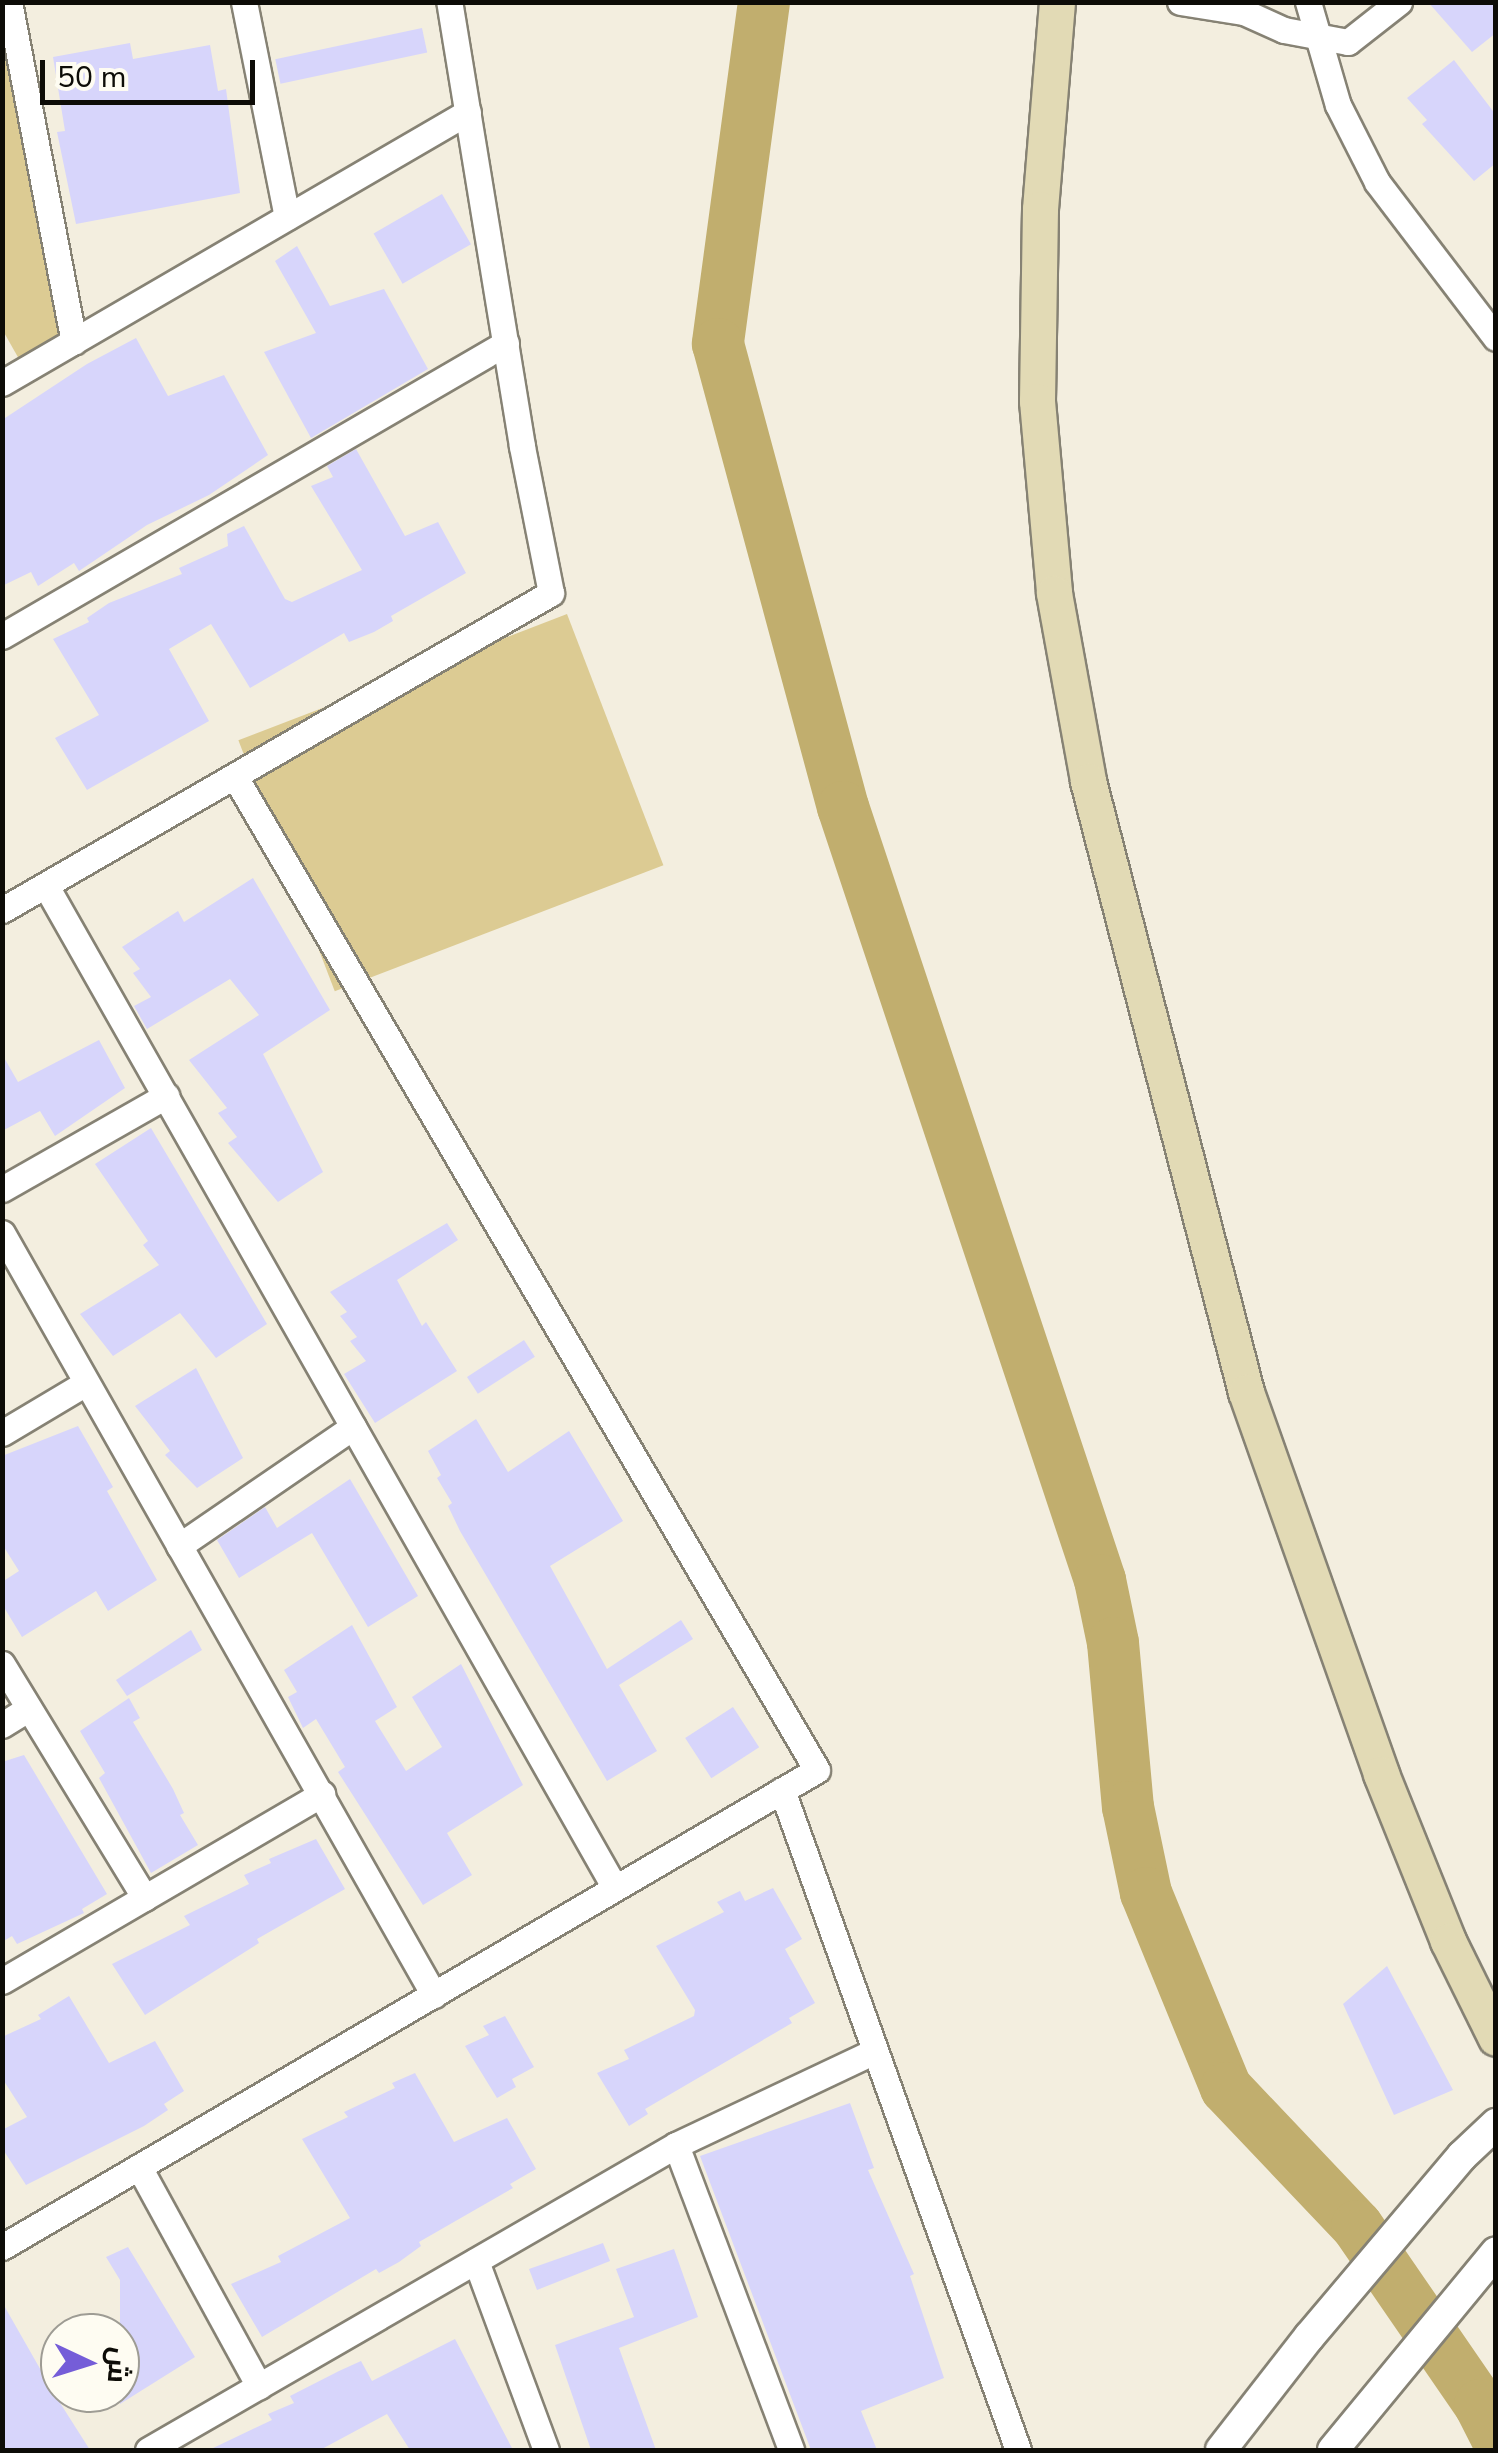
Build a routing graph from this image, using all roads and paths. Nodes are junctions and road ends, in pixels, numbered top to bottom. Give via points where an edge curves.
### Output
1 (9, 2) edge
2 (244, 2) edge
3 (450, 2) edge
4 (1057, 2) edge
5 (1180, 2) edge
6 (1308, 2) edge
7 (1399, 2) edge
8 (1316, 36) junction
9 (468, 112) junction
10 (287, 217) junction
11 (1496, 338) edge
12 (74, 342) junction
13 (506, 343) junction
14 (2, 352) edge
15 (9, 380) edge
16 (2, 636) edge
17 (235, 776) junction
18 (46, 886) junction
19 (2, 910) edge
20 (166, 1096) junction
21 (2, 1188) edge
22 (2, 1233) edge
23 (86, 1383) junction
24 (353, 1427) junction
25 (2, 1433) edge
26 (180, 1546) junction
27 (2, 1664) edge
28 (28, 1710) junction
29 (2, 1724) edge
30 (782, 1790) junction
31 (322, 1794) junction
32 (615, 1888) junction
33 (145, 1898) junction
34 (2, 1981) edge
35 (434, 1994) junction
36 (1496, 2038) edge
37 (873, 2052) junction
38 (1496, 2124) edge
39 (676, 2145) junction
40 (139, 2167) junction
41 (2, 2247) edge
42 (1496, 2252) edge
43 (476, 2261) junction
44 (259, 2386) junction
45 (148, 2450) edge
46 (546, 2450) edge
47 (790, 2450) edge
48 (1018, 2450) edge
49 (1222, 2450) edge
50 (1333, 2450) edge

1 - 12 street
2 - 10 street
3 - 9 street
4 - 36 main road via 1040,208 1037,401 1054,593 1088,781 1246,1392 1374,1756 1448,1941
5 - 8 street via 1244,12
6 - 8 street
7 - 8 street via 1348,42
8 - 11 street via 1338,105 1377,182
9 - 10 street
9 - 13 street
10 - 12 street
12 - 15 street
13 - 16 street
13 - 17 street via 551,593
14 - 15 street
17 - 18 street
17 - 30 street via 817,1770
18 - 19 street
18 - 20 street
20 - 21 street
20 - 24 street
22 - 23 street
23 - 25 street
23 - 26 street
24 - 26 street
24 - 32 street
26 - 31 street
27 - 28 street
28 - 29 street
28 - 33 street
30 - 32 street
30 - 37 street
31 - 33 street
31 - 35 street
32 - 35 street
33 - 34 street
35 - 40 street
37 - 39 street
37 - 48 street
38 - 49 street via 1309,2337
39 - 43 street
39 - 47 street
40 - 41 street
40 - 44 street
42 - 50 street
43 - 44 street
43 - 46 street
44 - 45 street

